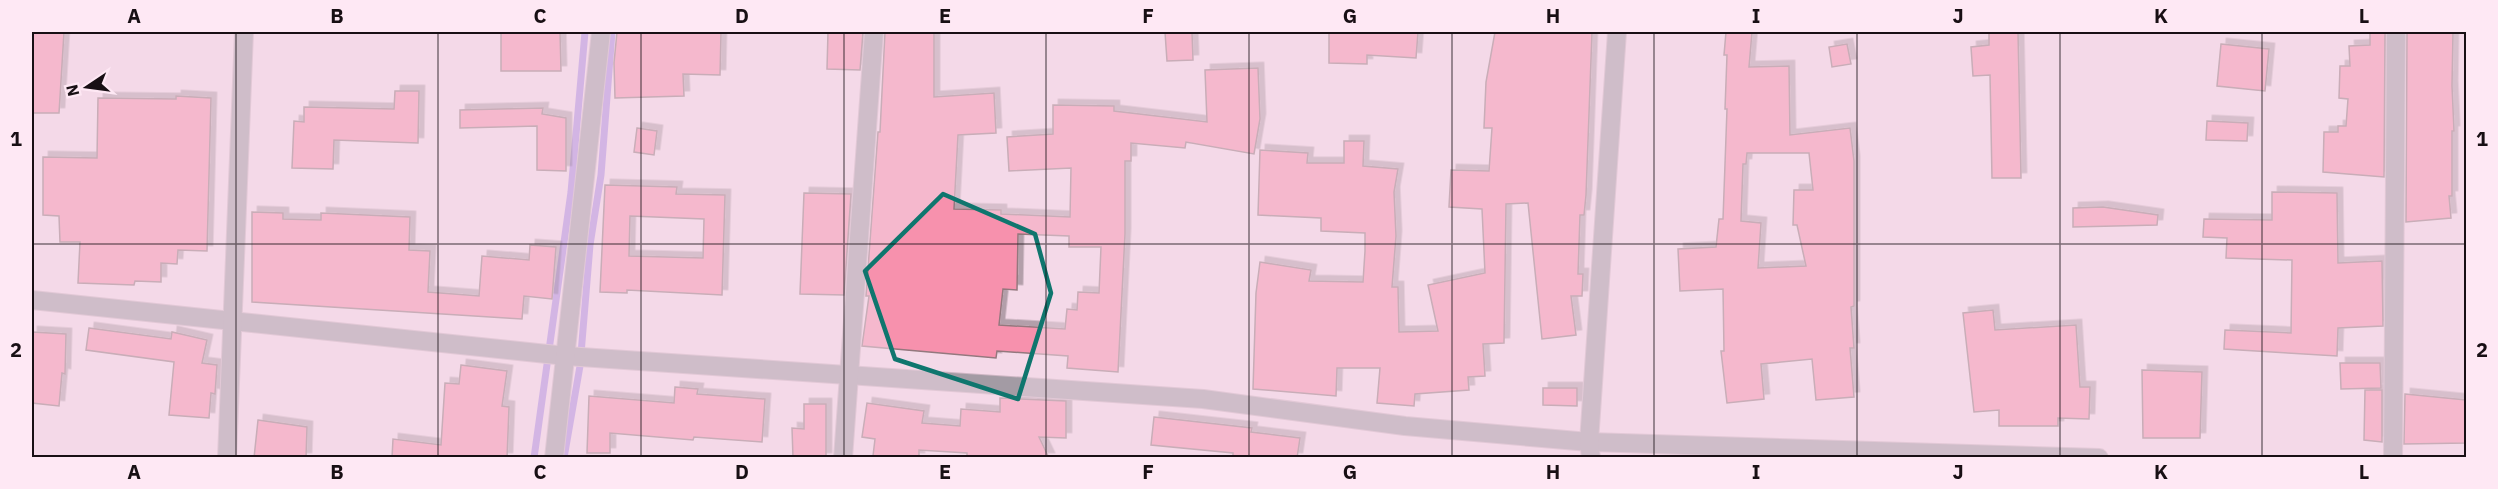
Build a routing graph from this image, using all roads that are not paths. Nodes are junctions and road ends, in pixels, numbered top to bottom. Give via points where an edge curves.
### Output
1 (244, 32) edge
2 (602, 32) edge
3 (874, 32) edge
4 (1617, 32) edge
5 (2396, 32) edge
6 (32, 300) edge
7 (234, 319) junction
8 (566, 356) junction
9 (850, 376) junction
10 (1590, 450) edge
11 (227, 458) edge
12 (554, 458) edge
13 (843, 458) edge
14 (2099, 458) edge
15 (2393, 458) edge

1 - 7 street
2 - 8 street
3 - 9 street
4 - 10 street
5 - 15 street
6 - 7 street
7 - 8 street
7 - 11 street
8 - 9 street
8 - 12 street
9 - 10 street via 1203,399
9 - 13 street
10 - 14 street

